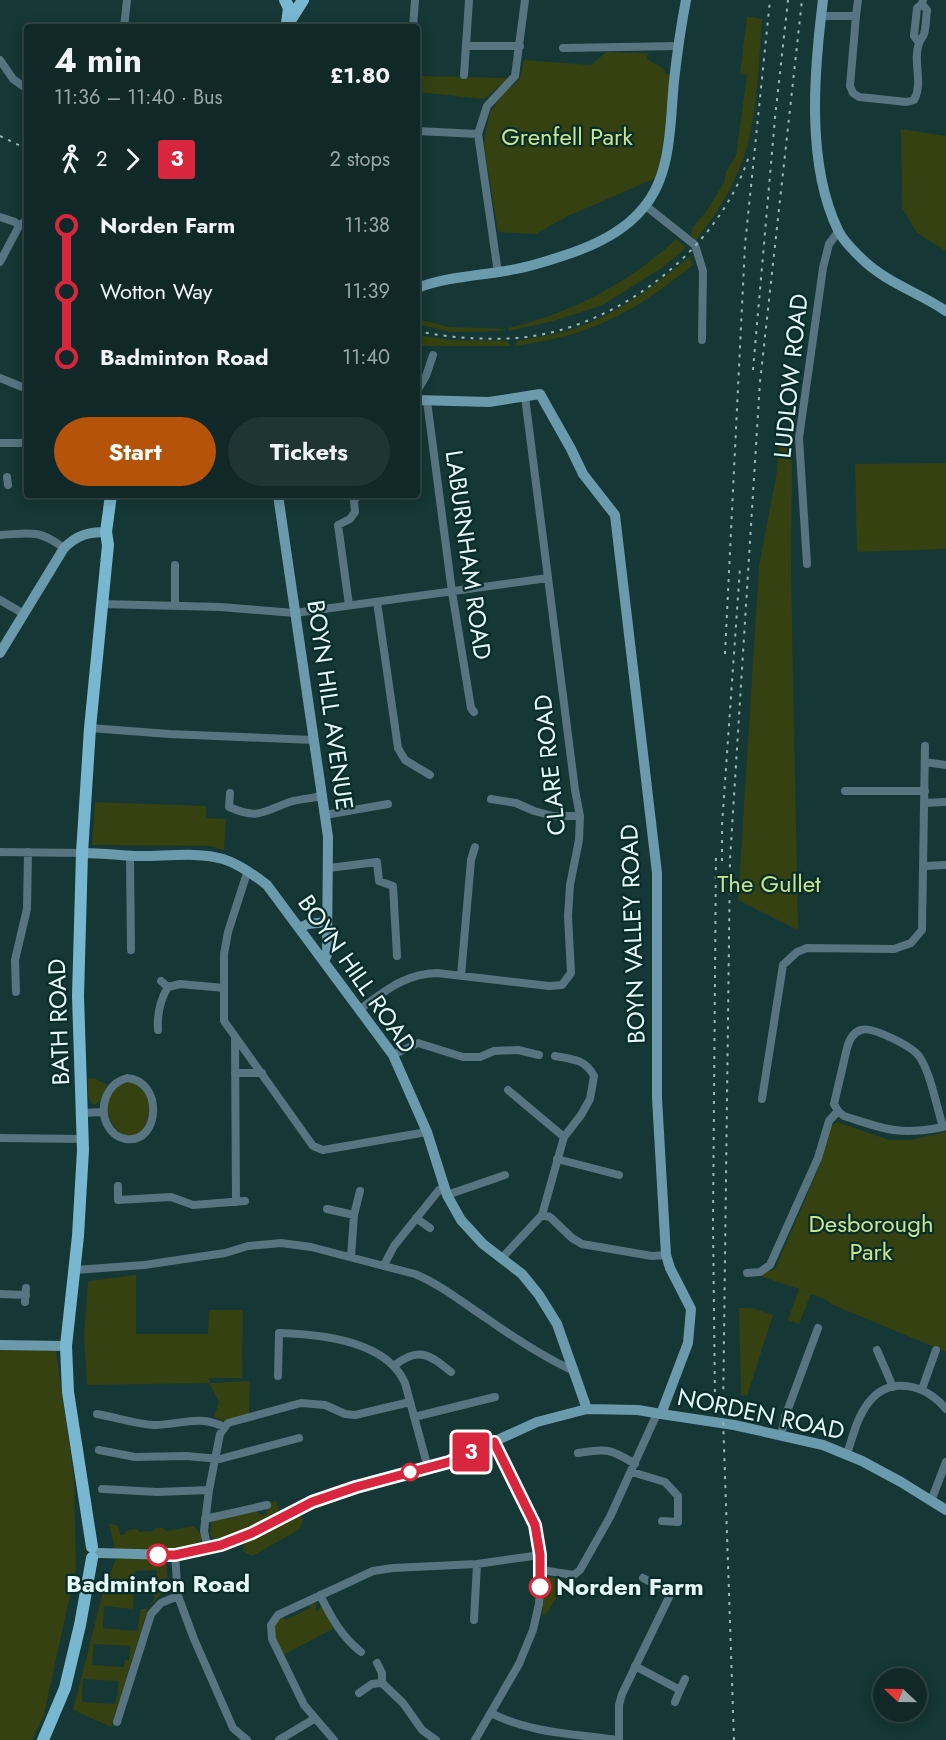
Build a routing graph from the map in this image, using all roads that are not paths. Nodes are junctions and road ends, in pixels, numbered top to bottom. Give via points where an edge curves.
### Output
1 (127, 0) edge
2 (285, 0) edge
3 (303, 0) edge
4 (415, 0) edge
5 (469, 0) edge
6 (525, 0) edge
7 (823, 0) edge
8 (858, 0) edge
9 (923, 2) edge
10 (683, 3) edge
11 (821, 16) junction
12 (856, 16) junction
13 (124, 24) edge
14 (286, 24) edge
15 (288, 24) edge
16 (412, 24) edge
17 (467, 46) junction
18 (520, 46) junction
19 (679, 46) junction
20 (563, 48) dead end
21 (0, 60) edge
22 (464, 75) dead end
23 (24, 87) edge
24 (420, 131) edge
25 (478, 134) junction
26 (646, 206) junction
27 (0, 217) edge
28 (24, 222) edge
29 (19, 226) junction
30 (838, 232) junction
31 (0, 262) edge
32 (498, 273) junction
33 (420, 287) edge
34 (946, 311) edge
35 (702, 340) dead end
36 (433, 355) dead end
37 (0, 378) edge
38 (420, 386) edge
39 (24, 388) edge
40 (525, 397) junction
41 (422, 401) edge
42 (0, 443) edge
43 (24, 443) edge
44 (111, 498) edge
45 (278, 498) edge
46 (356, 498) edge
47 (106, 532) junction
48 (0, 535) edge
49 (64, 548) junction
50 (807, 564) dead end
51 (175, 565) dead end
52 (548, 578) junction
53 (452, 592) junction
54 (0, 600) edge
55 (377, 602) junction
56 (102, 604) junction
57 (175, 605) junction
58 (349, 605) junction
59 (295, 613) junction
60 (24, 614) junction
61 (0, 653) edge
62 (474, 712) dead end
63 (90, 728) junction
64 (313, 740) junction
65 (925, 746) dead end
66 (925, 762) junction
67 (946, 765) edge
68 (430, 775) dead end
69 (845, 791) dead end
70 (925, 791) junction
71 (230, 793) dead end
72 (322, 796) junction
73 (491, 800) dead end
74 (946, 802) edge
75 (924, 803) junction
76 (388, 804) dead end
77 (325, 815) junction
78 (580, 816) junction
79 (475, 847) dead end
80 (0, 852) edge
81 (28, 852) junction
82 (82, 853) junction
83 (130, 856) junction
84 (924, 866) junction
85 (946, 866) edge
86 (328, 868) junction
87 (248, 870) junction
88 (327, 922) junction
89 (299, 928) junction
90 (131, 950) dead end
91 (397, 956) dead end
92 (324, 961) junction
93 (461, 975) junction
94 (160, 981) dead end
95 (168, 987) junction
96 (224, 988) junction
97 (16, 992) dead end
98 (359, 1010) junction
99 (158, 1030) dead end
100 (235, 1036) junction
101 (393, 1055) junction
102 (539, 1055) dead end
103 (555, 1056) dead end
104 (235, 1073) junction
105 (262, 1073) junction
106 (508, 1090) dead end
107 (762, 1099) dead end
108 (838, 1111) junction
109 (103, 1112) junction
110 (83, 1113) junction
111 (945, 1126) edge
112 (427, 1132) junction
113 (564, 1137) junction
114 (0, 1138) edge
115 (83, 1138) junction
116 (557, 1159) junction
117 (505, 1174) dead end
118 (619, 1175) dead end
119 (118, 1186) dead end
120 (360, 1191) dead end
121 (443, 1192) junction
122 (245, 1201) dead end
123 (236, 1202) junction
124 (327, 1209) dead end
125 (354, 1215) junction
126 (542, 1215) junction
127 (416, 1218) junction
128 (430, 1228) dead end
129 (666, 1255) junction
130 (351, 1257) junction
131 (501, 1259) junction
132 (384, 1265) junction
133 (75, 1270) junction
134 (747, 1273) dead end
135 (0, 1294) edge
136 (26, 1295) dead end
137 (818, 1328) dead end
138 (0, 1345) edge
139 (66, 1346) junction
140 (877, 1350) dead end
141 (936, 1350) dead end
142 (394, 1365) junction
143 (575, 1371) junction
144 (451, 1372) dead end
145 (278, 1376) dead end
146 (893, 1387) junction
147 (922, 1389) junction
148 (495, 1397) dead end
149 (410, 1402) junction
150 (946, 1408) edge
151 (587, 1409) junction
152 (97, 1414) dead end
153 (658, 1416) junction
154 (414, 1417) junction
155 (224, 1427) junction
156 (781, 1436) junction
157 (299, 1438) dead end
158 (494, 1442) junction
159 (99, 1450) dead end
160 (578, 1453) dead end
161 (848, 1454) junction
162 (215, 1458) junction
163 (946, 1462) edge
164 (428, 1468) junction
165 (633, 1468) junction
166 (102, 1489) dead end
167 (209, 1490) junction
168 (931, 1501) junction
169 (267, 1505) dead end
170 (946, 1510) edge
171 (205, 1519) junction
172 (662, 1521) dead end
173 (208, 1549) junction
174 (94, 1553) junction
175 (175, 1555) junction
176 (540, 1555) junction
177 (477, 1564) junction
178 (541, 1570) junction
179 (643, 1578) dead end
180 (320, 1595) junction
181 (178, 1596) junction
182 (474, 1620) dead end
183 (361, 1652) dead end
184 (377, 1663) dead end
185 (635, 1666) junction
186 (685, 1679) dead end
187 (382, 1683) junction
188 (680, 1690) junction
189 (359, 1693) dead end
190 (675, 1701) dead end
191 (491, 1713) junction
192 (314, 1719) junction
193 (117, 1722) dead end
194 (43, 1740) edge
195 (247, 1740) edge
196 (279, 1740) edge
197 (334, 1740) edge
198 (436, 1740) edge
199 (475, 1740) edge
200 (618, 1740) edge

1 - 13 street
2 - 14 main road via 289,8
3 - 15 main road
4 - 16 street
5 - 17 street
6 - 18 street
7 - 11 street
8 - 12 street
9 - 12 street via 917,8 914,36 919,43 918,93 907,102 853,93 850,86
10 - 19 street
11 - 12 street
11 - 30 street via 816,87 819,162
17 - 18 street
17 - 22 street
18 - 25 street via 515,76 487,106
19 - 20 street
19 - 26 street via 660,181
21 - 23 street
24 - 25 street
25 - 32 street
26 - 32 street via 608,237 534,265
26 - 35 street via 695,245 704,271
27 - 29 street
28 - 29 street
29 - 31 street
30 - 34 street via 880,275
30 - 50 street, LUDLOW ROAD via 829,244 823,268 799,438
32 - 33 street via 448,279
36 - 38 street
37 - 39 street
40 - 41 street via 489,402
40 - 52 street, CLARE ROAD
40 - 129 street, BOYN VALLEY ROAD via 540,393 583,474 615,515 657,873 657,1098
41 - 53 street, LABURNHAM ROAD
42 - 43 street
44 - 47 main road, BATH ROAD
45 - 59 street, BOYN HILL AVENUE
46 - 58 street via 350,519 338,521
47 - 49 street via 84,533
47 - 56 main road, BATH ROAD
48 - 49 street via 36,532
49 - 60 street
51 - 57 street
52 - 53 street
52 - 78 street, CLARE ROAD
53 - 55 street
53 - 62 street, LABURNHAM ROAD
54 - 60 street
55 - 58 street
55 - 68 street via 398,724 398,748 405,760
56 - 57 street
56 - 63 main road, BATH ROAD
57 - 59 street
58 - 59 street
59 - 64 street, BOYN HILL AVENUE
60 - 61 street
63 - 64 street
63 - 82 main road, BATH ROAD
64 - 72 street, BOYN HILL AVENUE
65 - 66 street
66 - 67 street
66 - 70 street
69 - 70 street
70 - 75 street
71 - 72 street via 229,807 252,815
72 - 77 street, BOYN HILL AVENUE
73 - 78 street via 516,802 553,816
74 - 75 street
75 - 84 street
76 - 77 street
77 - 86 street, BOYN HILL AVENUE
78 - 93 street, CLARE ROAD via 567,916 571,973 568,979 562,985 549,986
79 - 93 street
80 - 81 street
81 - 82 street
81 - 97 street via 27,909 15,960
82 - 83 street, BOYN HILL ROAD
82 - 110 main road, BATH ROAD via 78,996
83 - 87 street, BOYN HILL ROAD via 204,856
83 - 90 street
84 - 85 street
84 - 107 street via 922,930 911,943 894,949 807,948 783,965
86 - 88 street, BOYN HILL AVENUE
86 - 91 street via 377,862 378,881 393,886
87 - 89 street, BOYN HILL ROAD via 267,885
87 - 96 street via 228,932
88 - 89 street
88 - 92 street, BOYN HILL AVENUE
89 - 92 street, BOYN HILL ROAD
92 - 98 street, BOYN HILL ROAD
93 - 98 street, CLARE ROAD via 419,973 395,984
94 - 95 street
95 - 96 street via 180,984
95 - 99 street via 162,996
96 - 100 street via 224,1021
98 - 101 street, BOYN HILL ROAD
100 - 104 street
100 - 105 street
101 - 102 street via 418,1042 463,1057 506,1050
101 - 112 street, BOYN HILL ROAD
103 - 113 street via 579,1060 594,1076 590,1098
104 - 105 street
104 - 123 street
105 - 112 street via 314,1146 323,1150
106 - 113 street
108 - 111 street via 891,1131 920,1132
108 - 111 street via 834,1104 849,1040 862,1029 872,1030 907,1046 918,1056
108 - 134 street via 829,1121 818,1158 770,1265 760,1272
109 - 109 street via 116,1135 134,1139 150,1127 153,1103 140,1081 127,1078 112,1086
109 - 110 street
110 - 115 main road, BATH ROAD
112 - 121 street, BOYN HILL ROAD
113 - 116 street
114 - 115 street
115 - 133 main road, BATH ROAD
116 - 118 street
116 - 126 street
117 - 121 street
119 - 123 street via 118,1200 171,1197 193,1205
120 - 125 street
121 - 127 street
121 - 131 street, BOYN HILL ROAD via 461,1220
122 - 123 street
124 - 125 street
125 - 130 street
126 - 129 street via 550,1217 582,1244 652,1257
126 - 131 street
127 - 128 street
127 - 132 street
129 - 153 street, BOYN VALLEY ROAD via 691,1309 688,1343
130 - 132 street
130 - 133 street via 310,1247 264,1244 144,1265
131 - 143 street, BOYN HILL ROAD via 522,1274 540,1295
132 - 143 street via 436,1284 507,1332
133 - 139 main road, BATH ROAD
135 - 136 street
137 - 156 street
138 - 139 street
139 - 174 main road, BATH ROAD via 68,1392
140 - 146 street
141 - 147 street
142 - 144 street via 423,1354
142 - 145 street via 375,1352 329,1336 279,1333
142 - 149 street
143 - 151 street, BOYN HILL ROAD
146 - 147 street via 910,1385
146 - 161 street via 870,1401 857,1422
147 - 150 street
148 - 154 street
149 - 154 street
149 - 155 street via 355,1415 325,1405 301,1403
151 - 153 street, NORDEN ROAD via 638,1410
151 - 158 street, NORDEN ROAD via 537,1422
152 - 155 street via 152,1425 197,1420
153 - 156 street, NORDEN ROAD via 734,1425
153 - 165 street
154 - 164 street
155 - 162 street
156 - 161 street, NORDEN ROAD
157 - 162 street
158 - 164 street, NORDEN ROAD
158 - 176 street via 535,1525
159 - 162 street via 135,1457
160 - 165 street via 602,1448 618,1454
161 - 168 street, NORDEN ROAD
162 - 167 street
163 - 168 street
164 - 173 street, NORDEN ROAD via 312,1502 252,1533
165 - 172 street via 665,1482 678,1496 678,1522
165 - 178 street via 580,1570 574,1575
166 - 167 street
167 - 171 street
168 - 170 street, NORDEN ROAD
169 - 171 street
171 - 173 street
173 - 175 street, NORDEN ROAD
174 - 175 street, NORDEN ROAD
174 - 194 main road, BATH ROAD via 64,1688
175 - 181 street
176 - 177 street
176 - 178 street
177 - 180 street via 373,1571
177 - 182 street
178 - 191 street via 534,1630
179 - 185 street via 675,1594
180 - 183 street via 337,1627
180 - 192 street via 278,1615 270,1628 299,1695
181 - 193 street via 160,1603 151,1614
181 - 195 street via 233,1728
184 - 187 street
185 - 188 street
185 - 200 street via 619,1705
186 - 188 street
187 - 189 street via 372,1684
187 - 198 street via 403,1703 422,1730
188 - 190 street
191 - 199 street
191 - 200 street via 534,1729
192 - 196 street
192 - 197 street

